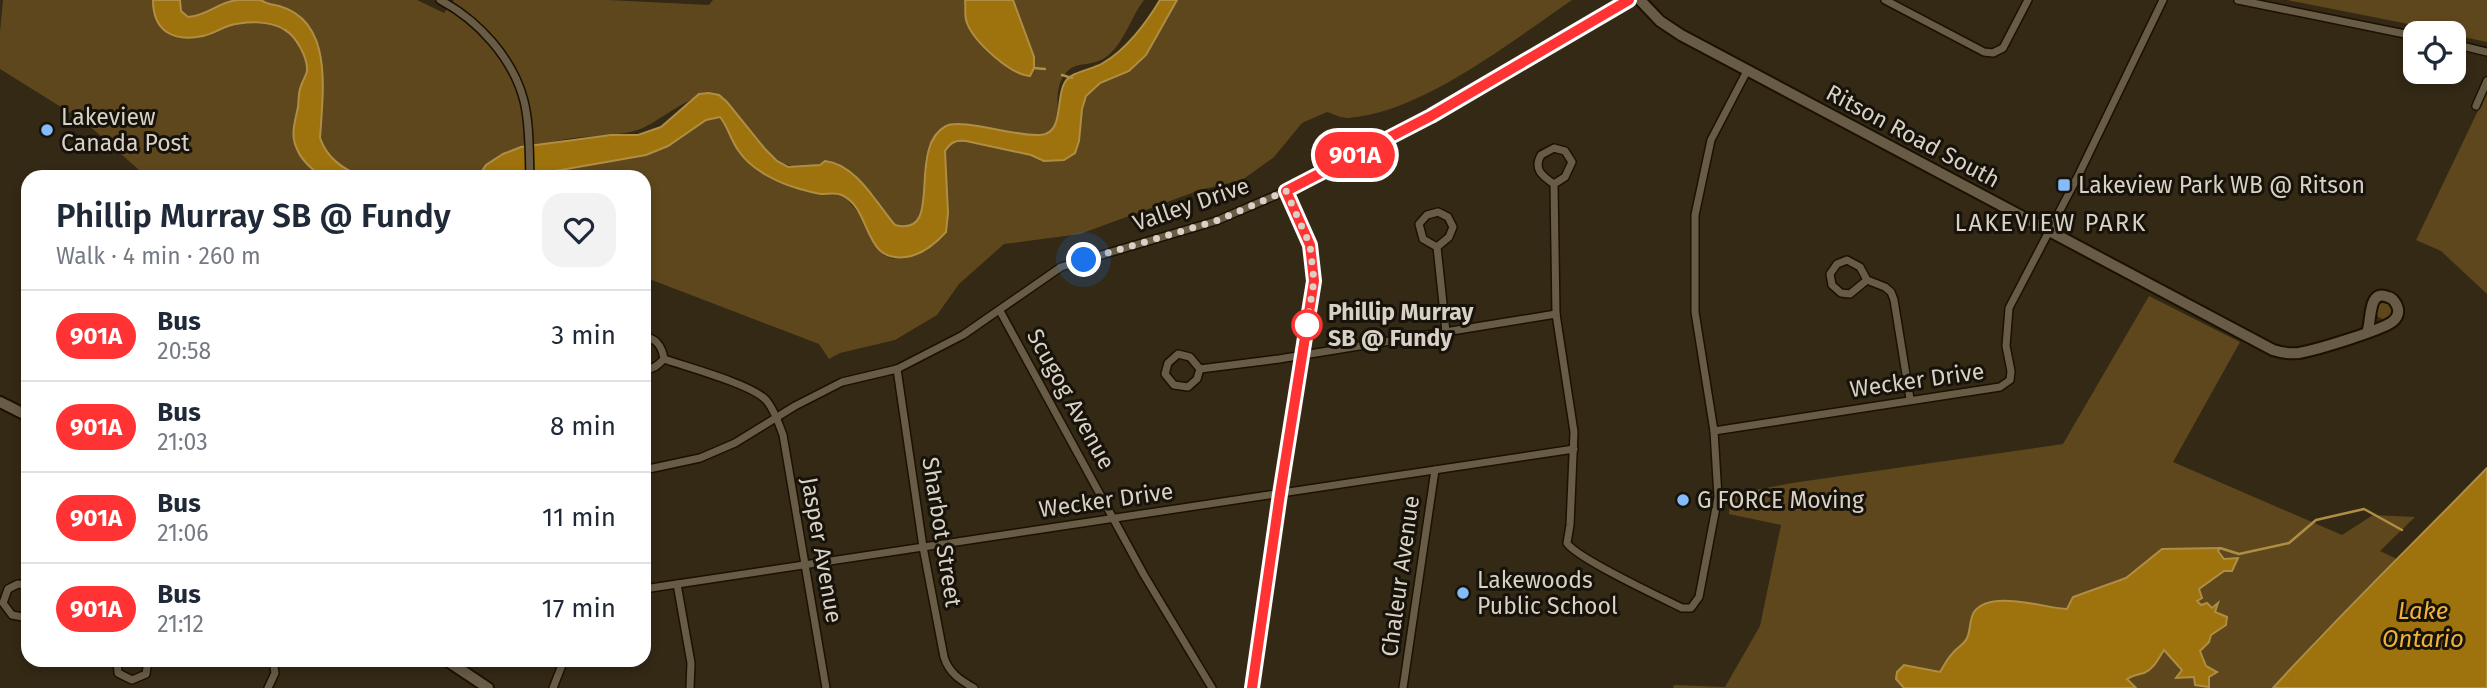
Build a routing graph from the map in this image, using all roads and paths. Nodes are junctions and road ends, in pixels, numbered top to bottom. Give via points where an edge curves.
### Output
1 (440, 0) edge
2 (1629, 0) edge
3 (1640, 0) edge
4 (1885, 0) edge
5 (2028, 0) edge
6 (2163, 0) edge
7 (2238, 0) edge
8 (2403, 34) edge
9 (2466, 47) edge
10 (2487, 52) edge
11 (1747, 71) junction
12 (2487, 81) edge
13 (2476, 106) dead end
14 (530, 170) edge
15 (1554, 184) junction
16 (1286, 191) junction
17 (2049, 233) junction
18 (1437, 247) junction
19 (1867, 280) junction
20 (1000, 311) junction
21 (1556, 314) junction
22 (1446, 332) junction
23 (2367, 332) dead end
24 (651, 338) edge
25 (1302, 355) junction
26 (664, 359) junction
27 (651, 368) edge
28 (897, 369) junction
29 (1200, 369) junction
30 (1910, 400) junction
31 (0, 402) edge
32 (21, 412) edge
33 (776, 419) junction
34 (1714, 431) junction
35 (1574, 449) junction
36 (651, 468) edge
37 (1435, 470) junction
38 (1280, 494) junction
39 (1114, 518) junction
40 (923, 547) junction
41 (806, 565) junction
42 (21, 584) edge
43 (677, 584) junction
44 (651, 588) edge
45 (21, 617) edge
46 (118, 667) edge
47 (147, 667) edge
48 (274, 667) edge
49 (456, 667) edge
50 (561, 667) edge
51 (268, 688) edge
52 (488, 688) edge
53 (553, 688) edge
54 (690, 688) edge
55 (826, 688) edge
56 (974, 688) edge
57 (1212, 688) edge
58 (1252, 688) edge
59 (1403, 688) edge

1 - 14 street via 485,33 505,60 524,101
2 - 16 street, Valley Drive via 1431,116
3 - 11 street, Ritson Road South via 1671,29
4 - 5 street via 1993,53 2003,48
6 - 17 street
7 - 8 street
9 - 10 street
11 - 17 street, Ritson Road South
11 - 34 street via 1711,140 1695,215 1695,312
12 - 13 street
15 - 15 street via 1569,173 1572,162 1565,151 1554,148 1541,155 1538,167
15 - 21 street
16 - 20 street, Valley Drive via 1216,221 1062,267
16 - 25 street via 1310,245 1314,281
17 - 23 street, Ritson Road South via 2273,350 2298,353
17 - 30 street, Wecker Drive via 2009,308 2006,346 2010,380 2000,387
18 - 18 street via 1423,239 1419,224 1438,212 1448,217 1452,227 1449,237
18 - 22 street
19 - 19 street via 1860,267 1847,260 1830,274 1832,285 1842,293 1850,294
19 - 30 street via 1885,287 1894,300
20 - 28 street, Valley Drive
20 - 39 street, Scugog Avenue
21 - 22 street
21 - 35 street
22 - 25 street
24 - 26 street
25 - 29 street
25 - 38 street
26 - 27 street
26 - 33 street via 753,390 767,401
28 - 33 street, Valley Drive via 842,382
28 - 40 street, Sharbot Street
29 - 29 street via 1190,357 1178,354 1165,374 1174,385 1188,387 1198,379
30 - 34 street, Wecker Drive
31 - 32 street
33 - 36 street, Valley Drive via 700,458
33 - 41 street, Jasper Avenue via 783,435
34 - 35 street via 1718,497 1698,601 1691,608 1682,608 1569,547
35 - 37 street, Wecker Drive
37 - 38 street, Wecker Drive
37 - 59 street, Chaleur Avenue
38 - 39 street, Wecker Drive
38 - 58 street
39 - 40 street, Wecker Drive
39 - 57 street, Scugog Avenue
40 - 41 street, Wecker Drive
40 - 56 street, Sharbot Street via 947,667
41 - 43 street, Wecker Drive
41 - 55 street, Jasper Avenue
42 - 45 street via 8,589 3,603 12,615
43 - 44 street, Wecker Drive
43 - 54 street via 691,663
46 - 47 street via 118,673 132,680 146,674
48 - 51 street
49 - 52 street
50 - 53 street

